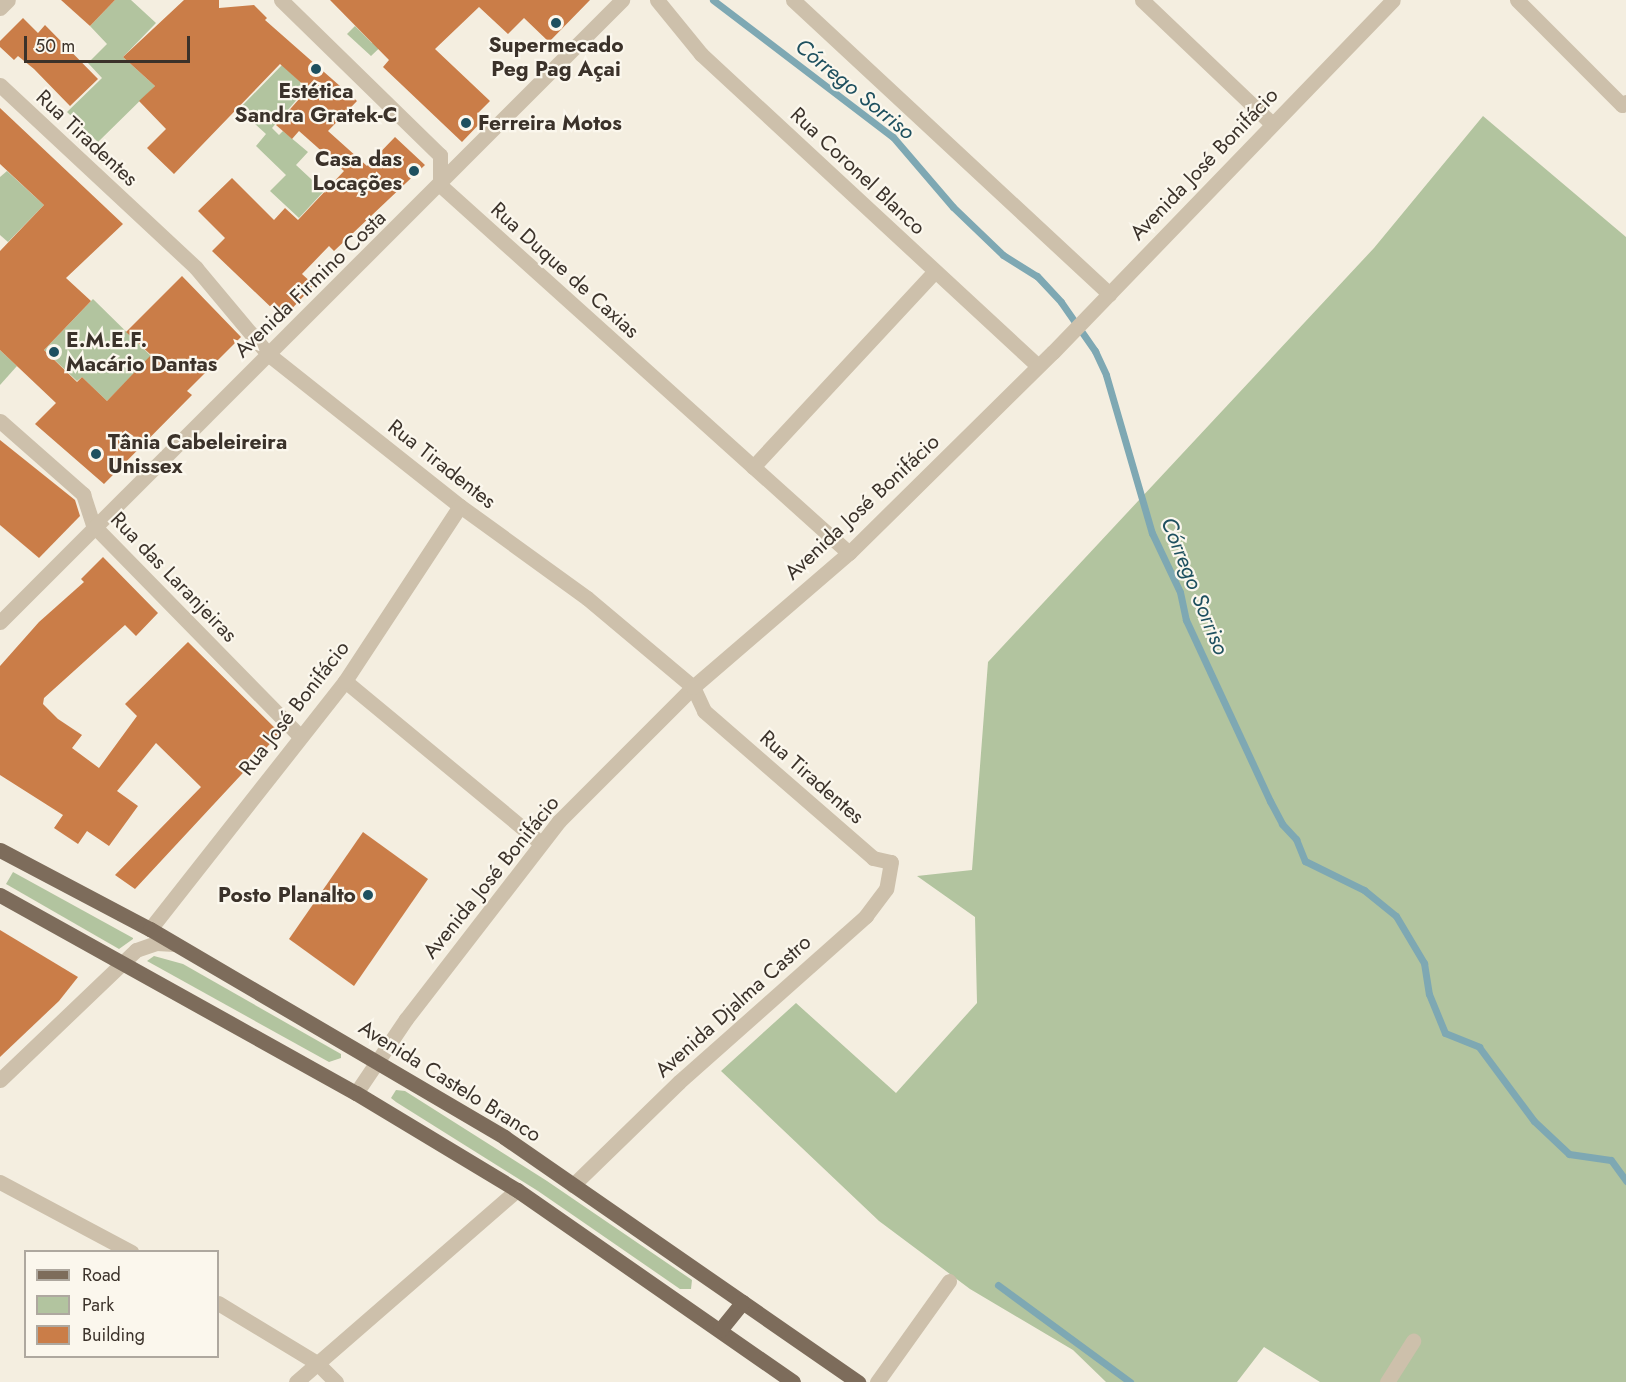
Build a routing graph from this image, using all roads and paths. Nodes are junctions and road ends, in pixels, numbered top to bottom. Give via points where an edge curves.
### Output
1 (8, 0) edge
2 (281, 0) edge
3 (622, 0) edge
4 (657, 0) edge
5 (794, 0) edge
6 (1142, 0) edge
7 (1393, 0) edge
8 (1517, 0) edge
9 (0, 8) edge
10 (0, 85) edge
11 (1624, 103) edge
12 (1271, 123) junction
13 (440, 185) junction
14 (935, 271) junction
15 (1109, 294) junction
16 (268, 354) junction
17 (1038, 366) junction
18 (0, 421) edge
19 (753, 467) junction
20 (460, 506) junction
21 (93, 525) junction
22 (849, 553) junction
23 (0, 622) edge
24 (345, 681) junction
25 (693, 687) junction
26 (299, 735) junction
27 (541, 843) junction
28 (0, 850) edge
29 (873, 858) joint
30 (0, 895) edge
31 (150, 929) junction
32 (175, 944) junction
33 (123, 963) junction
34 (378, 1060) junction
35 (0, 1080) edge
36 (356, 1093) junction
37 (0, 1182) edge
38 (573, 1185) junction
39 (518, 1190) junction
40 (129, 1250) edge
41 (950, 1281) dead end
42 (743, 1302) junction
43 (219, 1304) edge
44 (720, 1330) junction
45 (1413, 1341) dead end
46 (318, 1363) junction
47 (296, 1382) edge
48 (336, 1382) edge
49 (793, 1382) edge
50 (858, 1382) edge
51 (877, 1382) edge
52 (1387, 1382) edge

1 - 9 street
2 - 13 street via 440,155
3 - 13 street, Avenida Firmino Costa
4 - 14 street, Rua Coronel Blanco via 701,54
5 - 15 street
6 - 12 street
7 - 12 street, Avenida José Bonifácio
8 - 11 street
10 - 16 street, Rua Tiradentes via 196,268
12 - 15 street, Avenida José Bonifácio
13 - 16 street, Avenida Firmino Costa
13 - 19 street, Rua Duque de Caxias
14 - 17 street, Rua Coronel Blanco
14 - 19 street
15 - 17 street, Avenida José Bonifácio
16 - 20 street, Rua Tiradentes
16 - 21 street, Avenida Firmino Costa
17 - 22 street, Avenida José Bonifácio
18 - 21 street, Rua das Laranjeiras via 82,494
19 - 22 street, Rua Duque de Caxias
20 - 24 street, Rua José Bonifácio
20 - 25 street, Rua Tiradentes via 587,598
21 - 23 street, Avenida Firmino Costa
21 - 26 street, Rua das Laranjeiras
22 - 25 street, Avenida José Bonifácio
24 - 26 street, Rua José Bonifácio
24 - 27 street
25 - 27 street, Avenida José Bonifácio
25 - 29 street, Rua Tiradentes via 704,711
26 - 31 street, Rua José Bonifácio
27 - 34 street, Avenida José Bonifácio
28 - 31 main road, Avenida Castelo Branco
29 - 38 street, Avenida Djalma Castro via 891,862 885,888 866,916 679,1082
30 - 33 main road
31 - 32 main road, Avenida Castelo Branco
32 - 33 street via 156,943 136,950
32 - 34 main road, Avenida Castelo Branco
33 - 35 street
33 - 36 main road
34 - 36 street, Avenida José Bonifácio
34 - 38 main road, Avenida Castelo Branco
36 - 39 main road
37 - 40 street
38 - 42 main road, Avenida Castelo Branco
39 - 44 main road
39 - 46 street
41 - 51 street
42 - 44 main road
42 - 50 main road, Avenida Castelo Branco
43 - 46 street
44 - 49 main road
45 - 52 street
46 - 47 street
46 - 48 street

